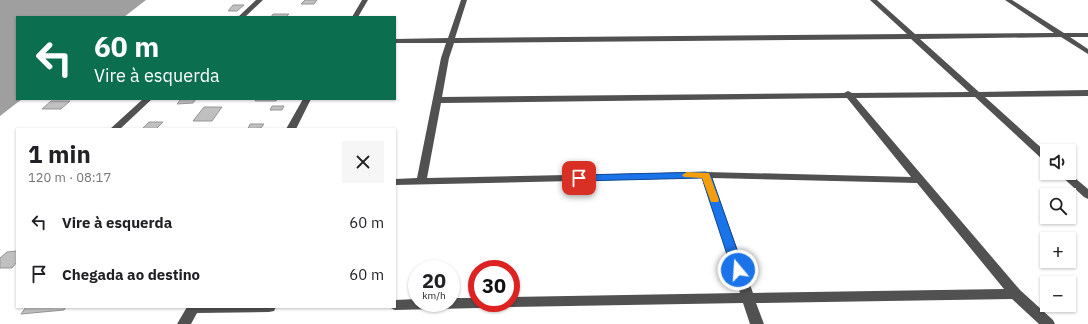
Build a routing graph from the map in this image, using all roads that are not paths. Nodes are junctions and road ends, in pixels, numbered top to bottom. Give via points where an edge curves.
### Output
1 (260, 0) edge
2 (365, 0) edge
3 (464, 0) edge
4 (873, 0) edge
5 (1008, 0) edge
6 (242, 16) edge
7 (356, 16) edge
8 (1062, 35) junction
9 (1088, 35) edge
10 (913, 36) junction
11 (452, 40) junction
12 (396, 41) edge
13 (1088, 52) edge
14 (1088, 92) edge
15 (848, 94) junction
16 (977, 94) junction
17 (147, 100) edge
18 (307, 100) edge
19 (437, 100) junction
20 (116, 128) edge
21 (292, 128) edge
22 (1040, 152) edge
23 (706, 175) junction
24 (918, 180) junction
25 (1071, 180) edge
26 (396, 182) edge
27 (420, 182) junction
28 (1088, 195) edge
29 (1015, 294) junction
30 (747, 298) junction
31 (520, 302) edge
32 (468, 303) edge
33 (396, 305) edge
34 (194, 308) edge
35 (184, 324) edge
36 (756, 324) edge
37 (1048, 324) edge

1 - 6 street
2 - 7 street
3 - 11 street
4 - 10 street
5 - 8 street
8 - 9 street
8 - 10 street
8 - 13 street
10 - 11 street
10 - 16 street
11 - 12 street
11 - 19 street via 445,58
14 - 16 street
15 - 16 street
15 - 19 street
15 - 24 street
16 - 22 street
17 - 20 street
18 - 21 street
19 - 27 street
23 - 24 street
23 - 27 street
23 - 30 street
24 - 29 street
25 - 28 street
26 - 27 street
29 - 30 street
29 - 37 street
30 - 31 street
30 - 36 street
32 - 33 street
34 - 35 street

